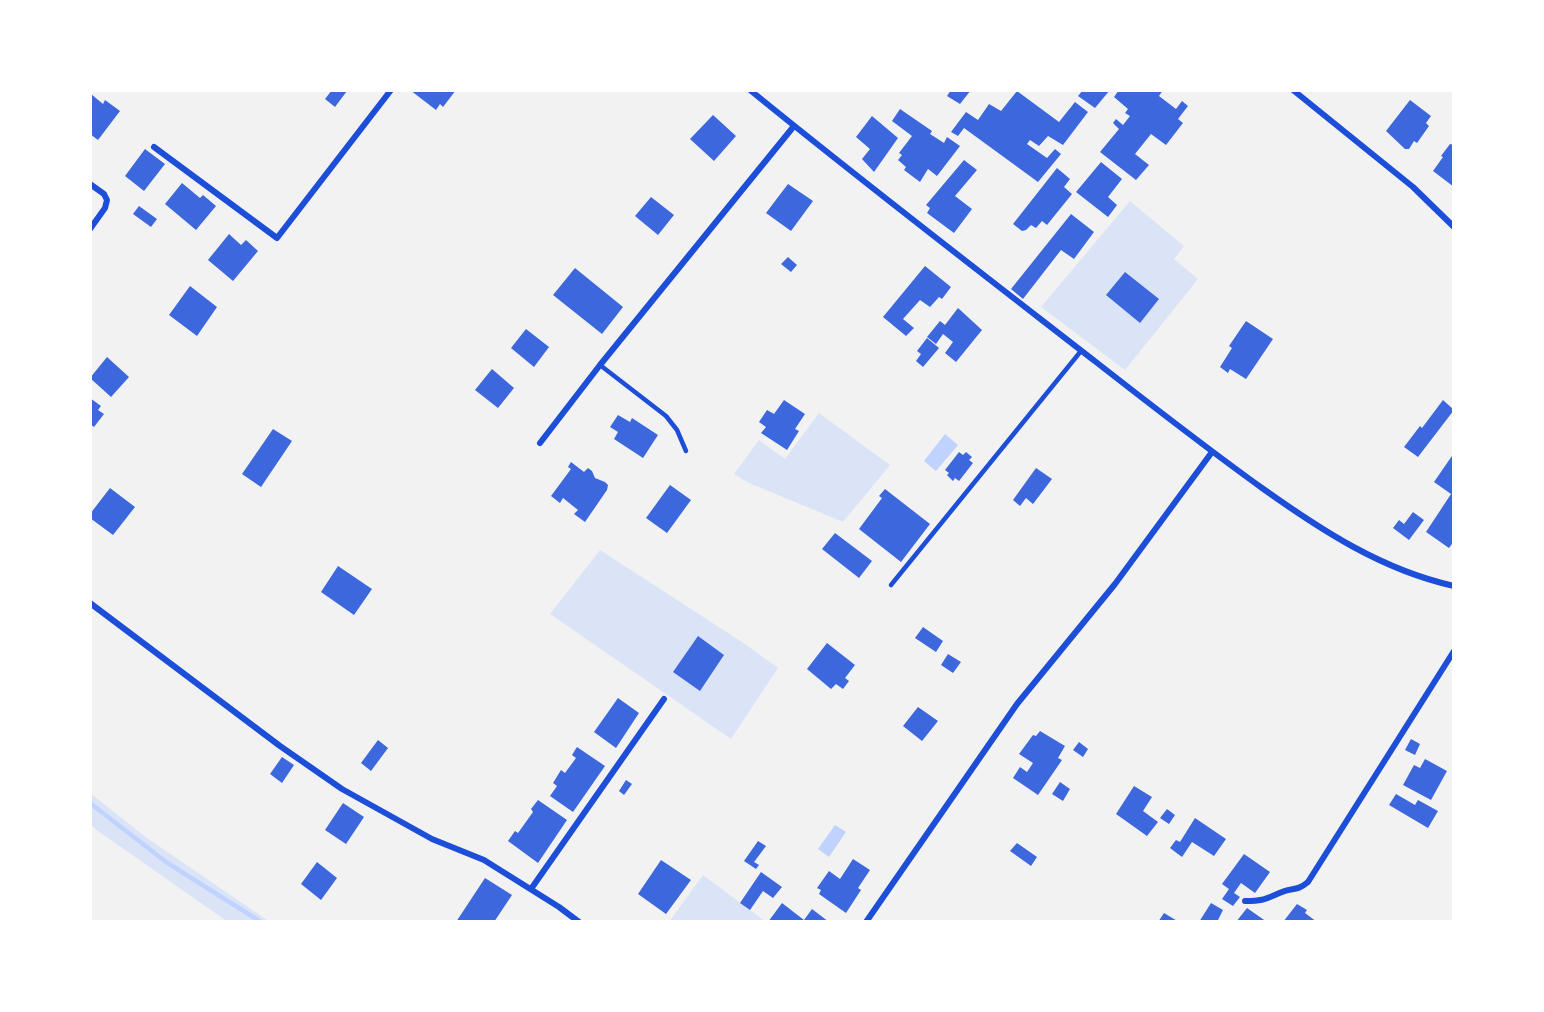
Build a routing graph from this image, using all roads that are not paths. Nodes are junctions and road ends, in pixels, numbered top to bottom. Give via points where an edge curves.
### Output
1 (392, 90) edge
2 (750, 90) edge
3 (1293, 90) edge
4 (794, 126) junction
5 (154, 147) dead end
6 (90, 184) edge
7 (1454, 227) edge
8 (90, 229) edge
9 (1081, 351) junction
10 (600, 365) junction
11 (540, 443) dead end
12 (686, 451) dead end
13 (1212, 452) junction
14 (891, 585) dead end
15 (1454, 586) edge
16 (90, 603) edge
17 (1454, 651) edge
18 (664, 699) dead end
19 (531, 889) junction
20 (1245, 901) dead end
21 (579, 922) edge
22 (866, 922) edge

1 - 5 street via 277,238
2 - 4 street
3 - 7 street via 1413,188
4 - 9 street
4 - 10 street
6 - 8 street via 107,200
9 - 13 street
9 - 14 lane
10 - 11 street
10 - 12 lane via 666,416
13 - 15 street via 1345,544 1396,568
13 - 22 street via 1114,584 1021,699
16 - 19 street via 342,789 432,838 484,860
17 - 20 street via 1308,882 1263,901
18 - 19 street
19 - 21 street

